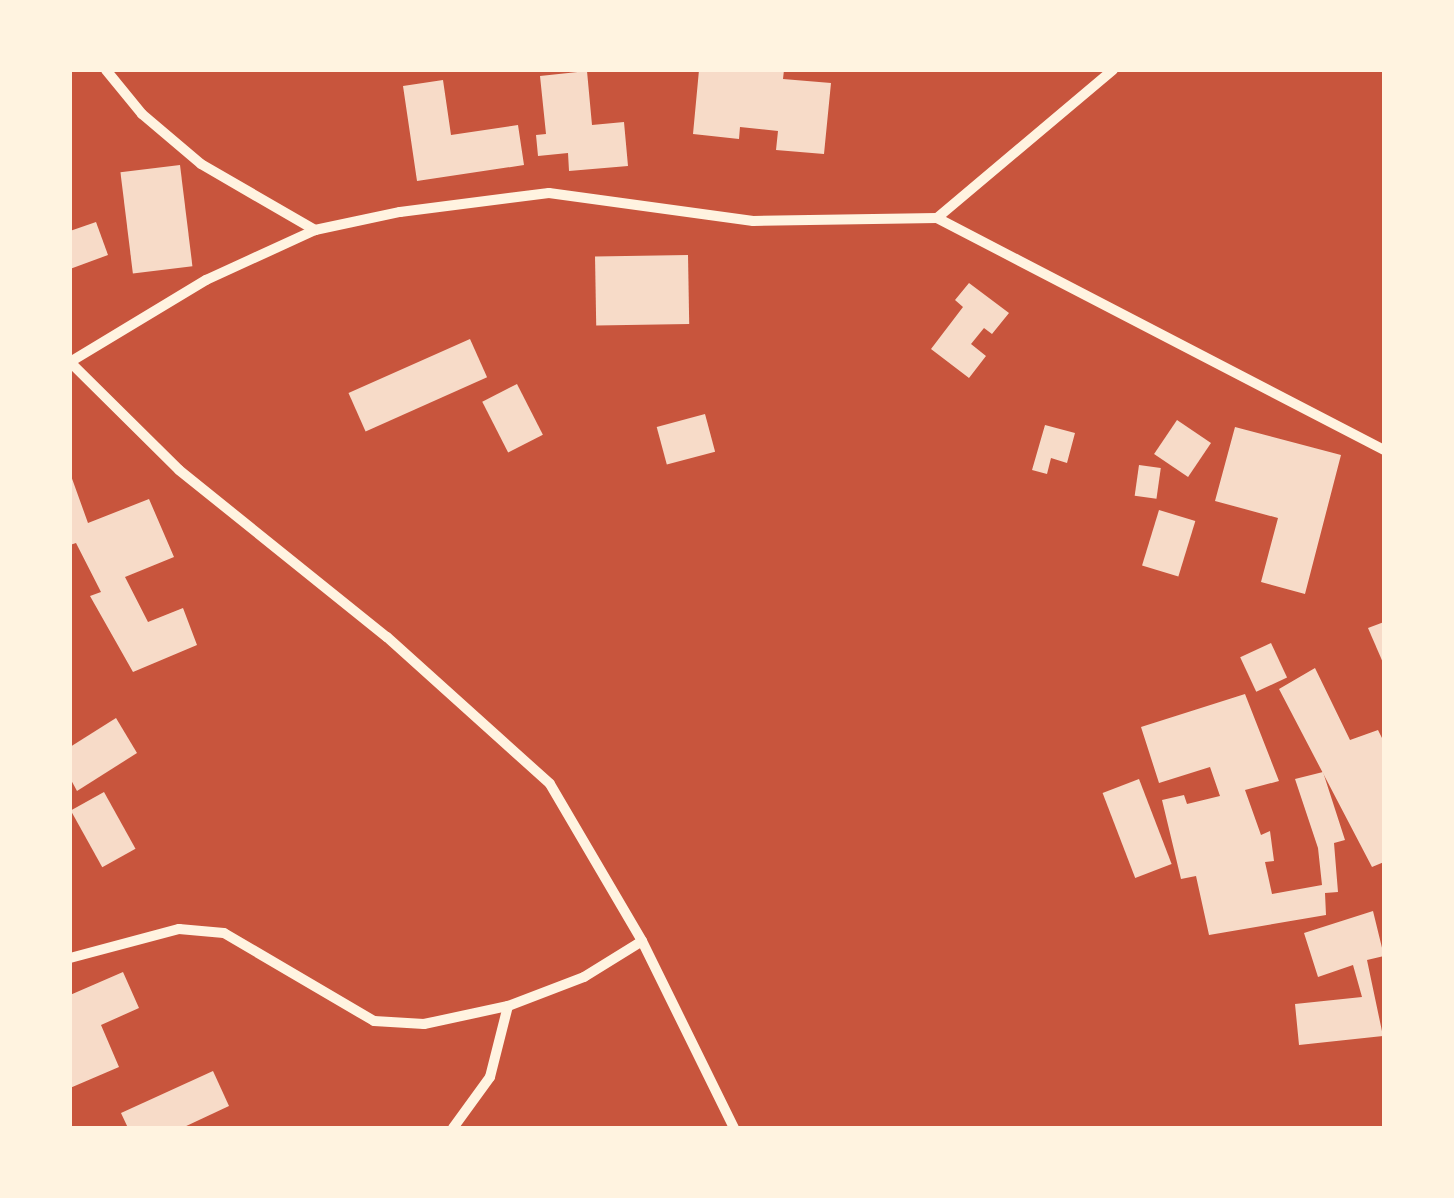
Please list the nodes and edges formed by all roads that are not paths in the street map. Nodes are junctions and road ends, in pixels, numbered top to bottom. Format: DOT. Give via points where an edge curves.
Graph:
graph roads {
  1 [pos="106,70"];
  2 [pos="1114,70"];
  3 [pos="936,218"];
  4 [pos="315,230"];
  5 [pos="70,362"];
  6 [pos="1384,450"];
  7 [pos="642,941"];
  8 [pos="70,958"];
  9 [pos="508,1006"];
  10 [pos="453,1128"];
  11 [pos="734,1128"];
  1 -- 4 [label="street" via="142,114 200,164"];
  2 -- 3 [label="street"];
  3 -- 4 [label="street" via="753,221 549,193"];
  3 -- 6 [label="street"];
  4 -- 5 [label="street" via="206,280"];
  5 -- 7 [label="street" via="179,470 387,637 550,784"];
  7 -- 9 [label="street" via="584,977"];
  7 -- 11 [label="street"];
  8 -- 9 [label="street" via="179,929 224,933 374,1021 424,1024"];
  9 -- 10 [label="street" via="490,1076"];
}
